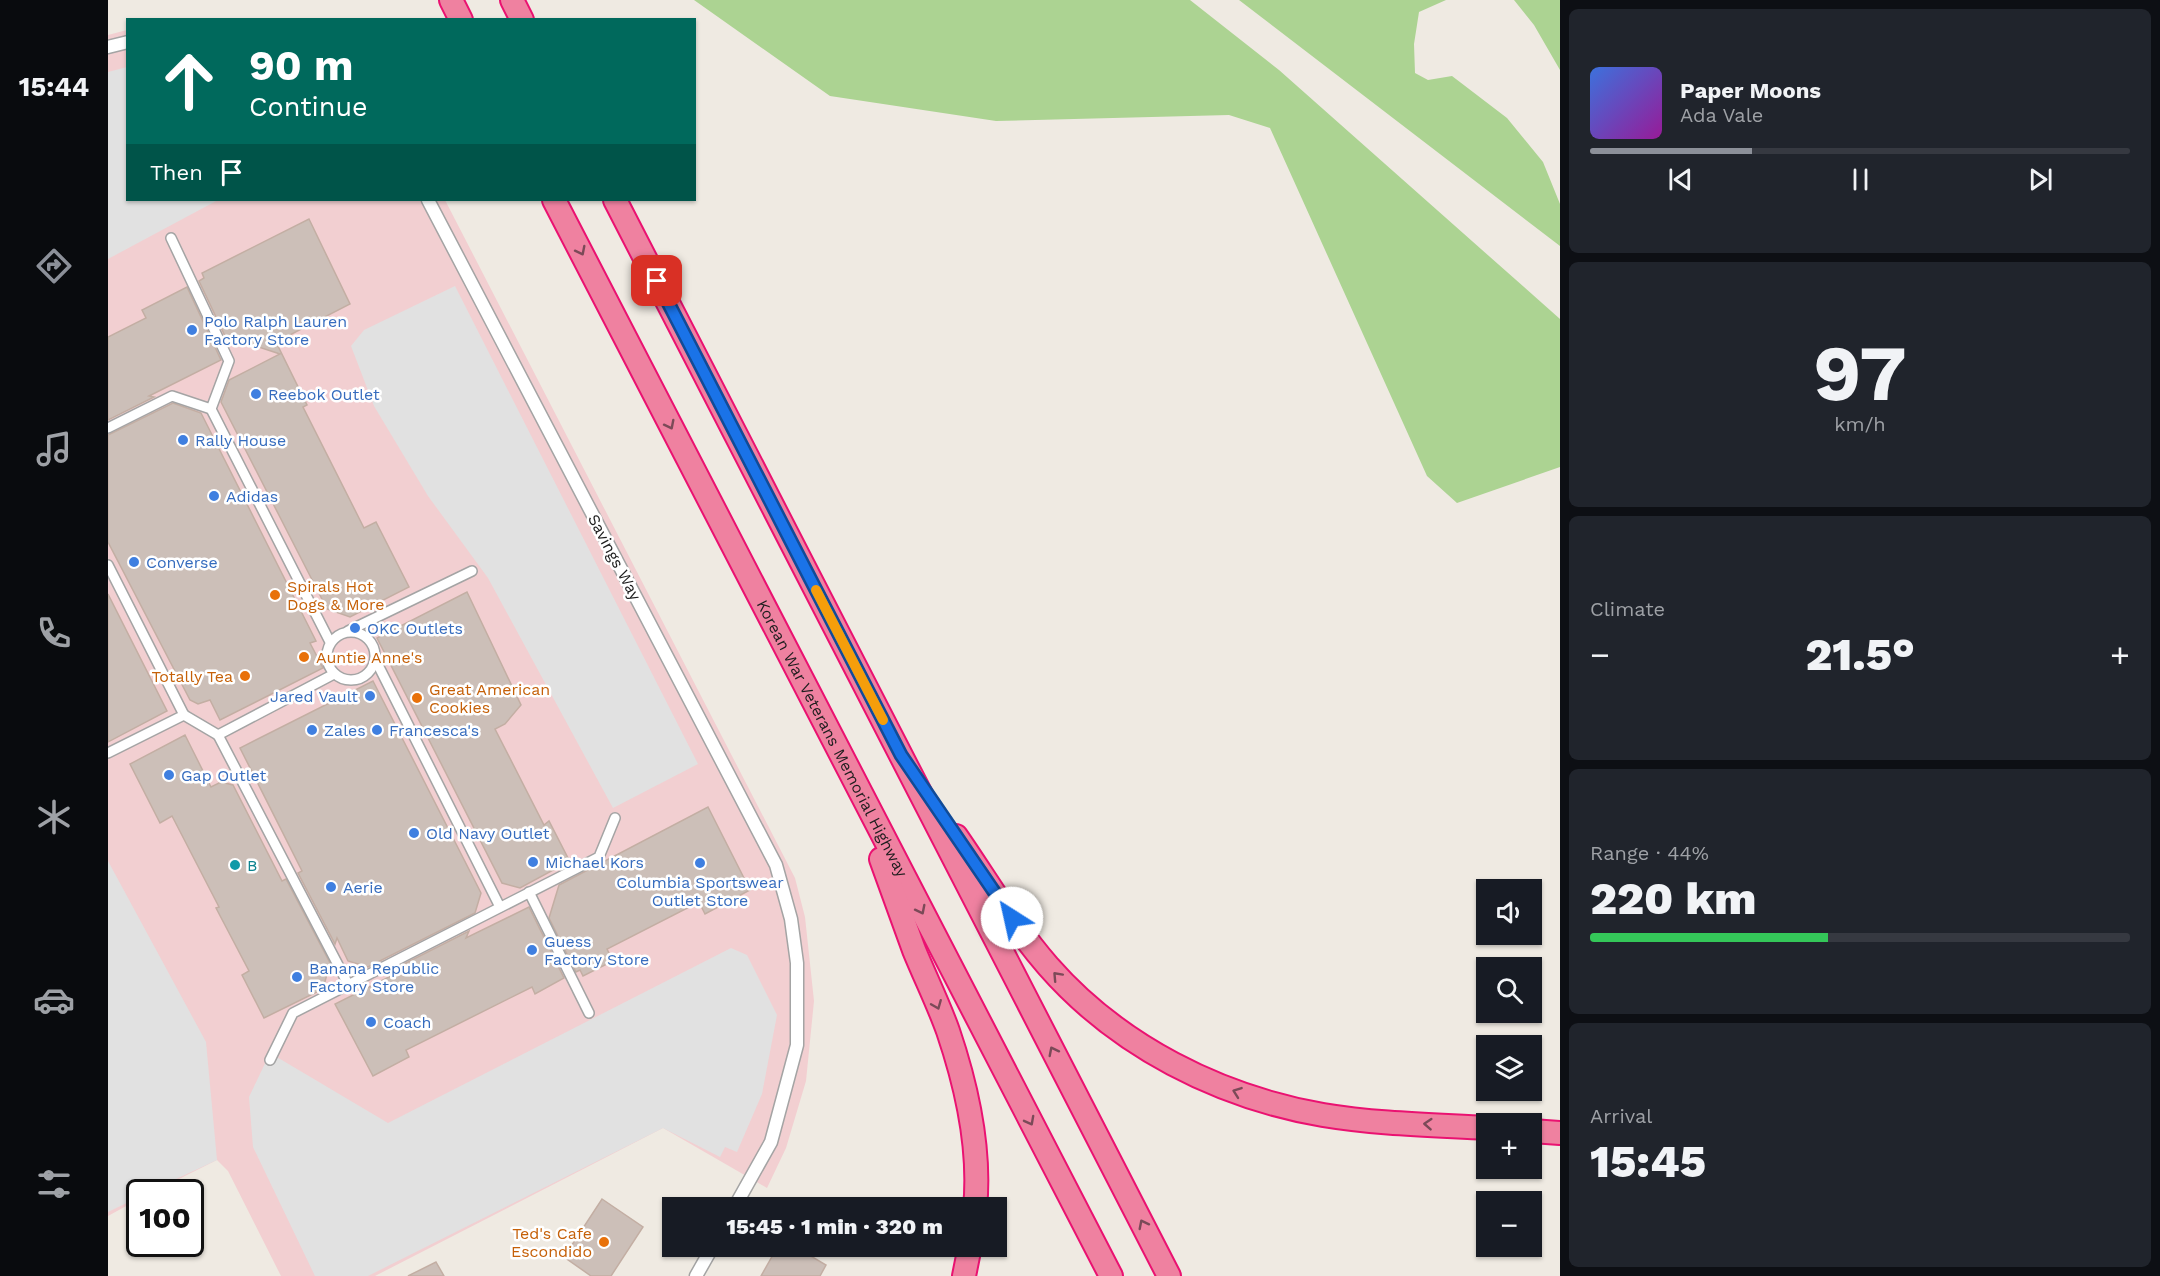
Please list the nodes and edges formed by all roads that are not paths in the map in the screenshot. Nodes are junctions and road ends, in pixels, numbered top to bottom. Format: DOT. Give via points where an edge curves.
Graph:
graph roads {
  1 [pos="451,0"];
  2 [pos="512,0"];
  3 [pos="460,18"];
  4 [pos="521,18"];
  5 [pos="126,42"];
  6 [pos="108,47"];
  7 [pos="429,201"];
  8 [pos="555,201"];
  9 [pos="616,201"];
  10 [pos="171,238"];
  11 [pos="212,409"];
  12 [pos="108,428"];
  13 [pos="108,565"];
  14 [pos="472,571"];
  15 [pos="348,631"];
  16 [pos="330,642"];
  17 [pos="375,659"];
  18 [pos="334,674"];
  19 [pos="184,715"];
  20 [pos="218,735"];
  21 [pos="108,753"];
  22 [pos="901,755"];
  23 [pos="846,765"];
  24 [pos="615,818"];
  25 [pos="529,892"];
  26 [pos="500,907"];
  27 [pos="348,984"];
  28 [pos="589,1013"];
  29 [pos="270,1060"];
  30 [pos="1476,1127"];
  31 [pos="1542,1132"];
  32 [pos="1560,1133"];
  33 [pos="740,1197"];
  34 [pos="975,1197"];
  35 [pos="706,1257"];
  36 [pos="968,1257"];
  37 [pos="696,1276"];
  38 [pos="964,1276"];
  39 [pos="1111,1276"];
  40 [pos="1169,1276"];
  1 -- 3 [label="highway"];
  2 -- 4 [label="highway"];
  5 -- 6 [label="street"];
  7 -- 33 [label="street, Savings Way" via="776,865 791,919 797,963 798,1045 771,1142"];
  8 -- 23 [label="highway, Korean War Veterans Memorial Highway, one-way"];
  9 -- 22 [label="highway"];
  10 -- 11 [label="street" via="229,361"];
  11 -- 12 [label="street" via="172,396"];
  11 -- 16 [label="street"];
  13 -- 19 [label="street"];
  14 -- 15 [label="street"];
  15 -- 16 [label="street"];
  15 -- 17 [label="street" via="370,640"];
  16 -- 18 [label="street" via="326,652"];
  17 -- 18 [label="street" via="370,672 356,680"];
  17 -- 26 [label="street"];
  18 -- 20 [label="street"];
  19 -- 20 [label="street"];
  19 -- 21 [label="street"];
  20 -- 27 [label="street"];
  30 -- 22 [label="highway, one-way" via="1348,1119 1296,1110 1184,1070 1141,1045 1089,1007 1048,966"];
  40 -- 22 [label="highway, one-way"];
  23 -- 34 [label="highway, one-way" via="962,1077 976,1157"];
  23 -- 39 [label="highway, Korean War Veterans Memorial Highway, one-way"];
  24 -- 25 [label="street" via="599,857"];
  25 -- 26 [label="street"];
  25 -- 28 [label="street"];
  26 -- 27 [label="street"];
  27 -- 29 [label="street" via="292,1013"];
  31 -- 32 [label="highway"];
  35 -- 37 [label="street"];
  36 -- 38 [label="highway"];
}
